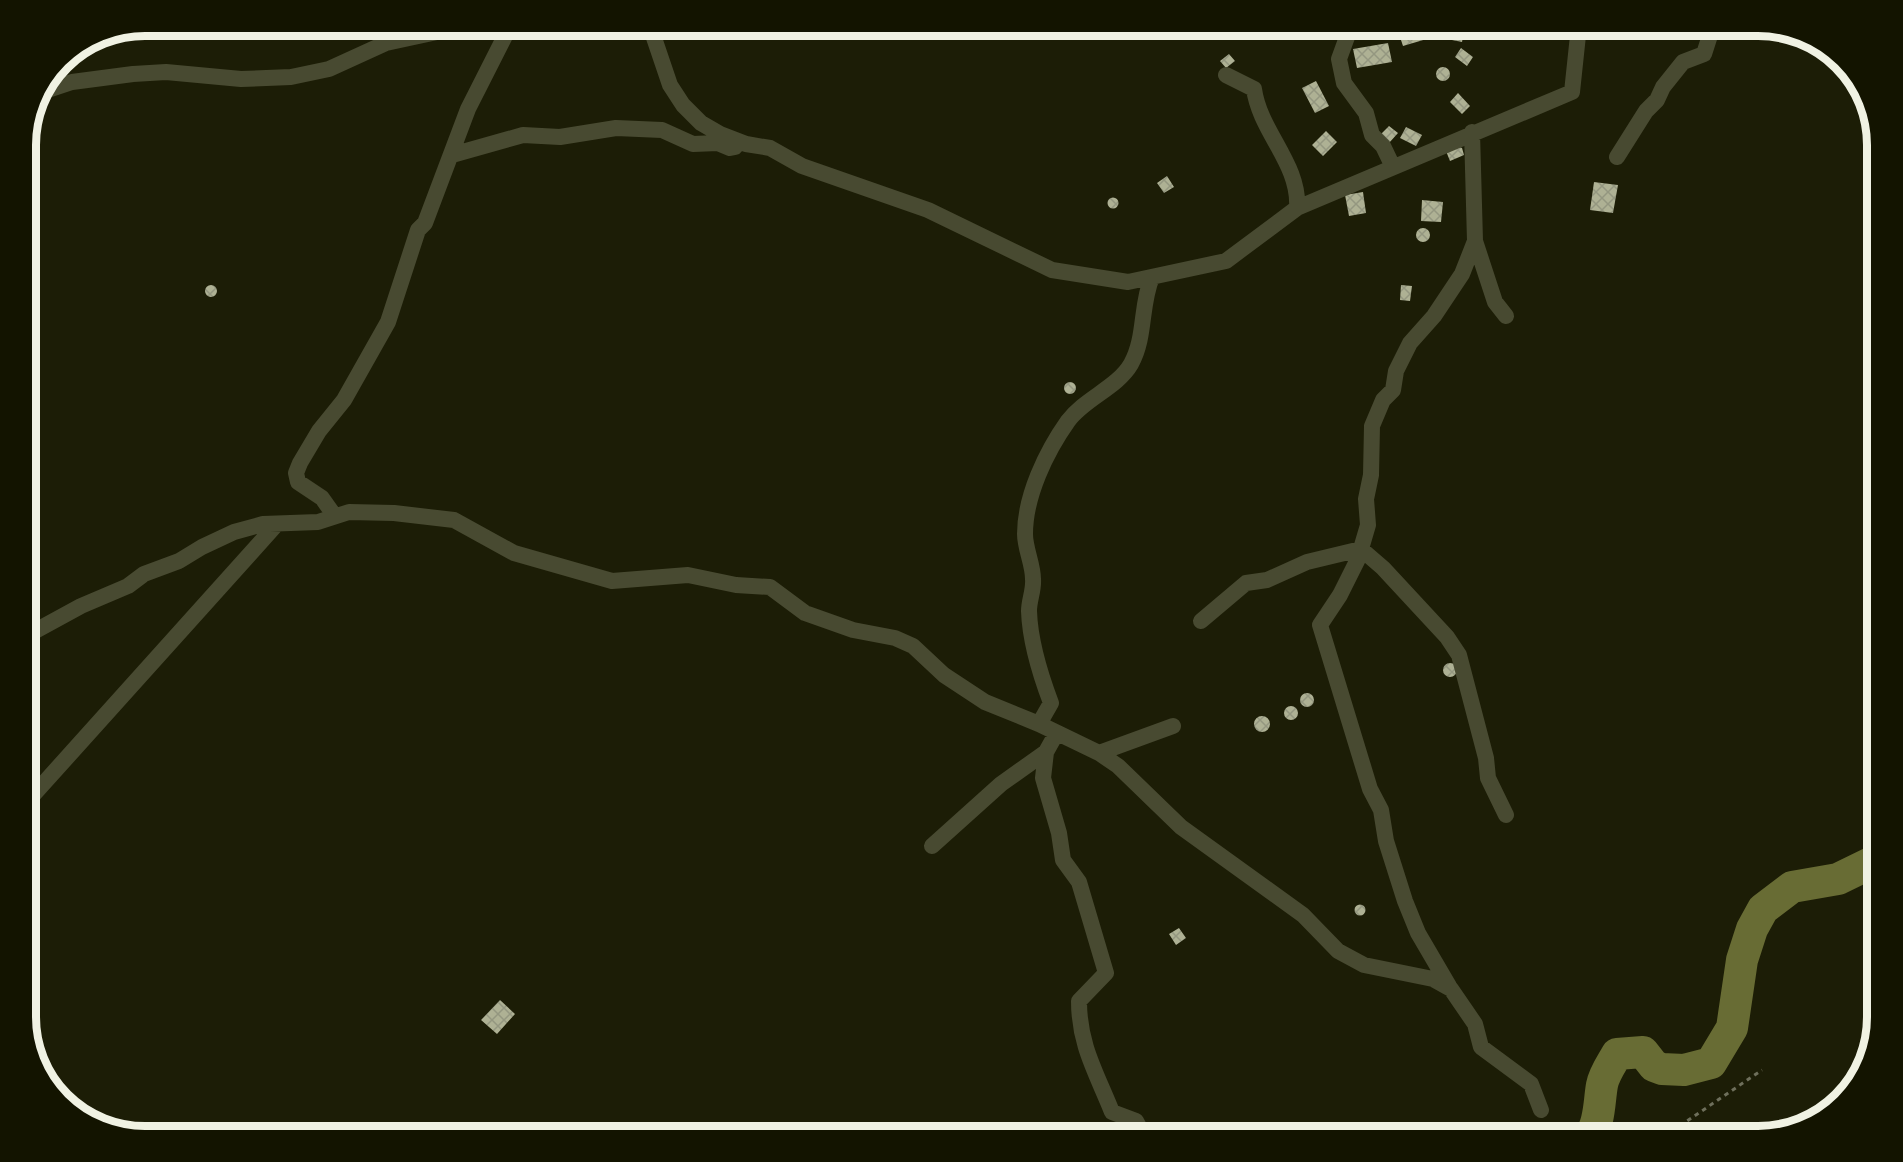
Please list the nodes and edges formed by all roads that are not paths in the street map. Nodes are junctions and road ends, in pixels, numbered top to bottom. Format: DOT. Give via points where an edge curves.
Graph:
graph roads {
  1 [pos="418,36"];
  2 [pos="505,36"];
  3 [pos="653,36"];
  4 [pos="1348,36"];
  5 [pos="1578,36"];
  6 [pos="1710,36"];
  7 [pos="1226,75"];
  8 [pos="52,89"];
  9 [pos="1472,132"];
  10 [pos="746,144"];
  11 [pos="452,155"];
  12 [pos="1617,157"];
  13 [pos="1393,167"];
  14 [pos="1297,208"];
  15 [pos="1475,242"];
  16 [pos="1152,277"];
  17 [pos="1506,316"];
  18 [pos="334,515"];
  19 [pos="276,525"];
  20 [pos="1361,549"];
  21 [pos="1201,621"];
  22 [pos="36,631"];
  23 [pos="1039,724"];
  24 [pos="1173,726"];
  25 [pos="1056,734"];
  26 [pos="1046,752"];
  27 [pos="1099,753"];
  28 [pos="36,792"];
  29 [pos="1506,815"];
  30 [pos="932,846"];
  31 [pos="1451,989"];
  32 [pos="1541,1110"];
  33 [pos="1138,1126"];
  1 -- 8 [label="street" via="386,43 329,69 291,77 241,79 155,72 72,82"];
  2 -- 11 [label="street" via="468,109"];
  3 -- 10 [label="street" via="670,85 683,105 701,123"];
  4 -- 13 [label="street" via="1340,59 1344,83 1366,113 1372,135 1383,146"];
  5 -- 9 [label="street" via="1572,92"];
  6 -- 12 [label="street" via="1704,54 1683,62"];
  7 -- 14 [label="street" via="1254,89 1263,120 1297,186"];
  9 -- 13 [label="street"];
  9 -- 15 [label="street"];
  10 -- 11 [label="street" via="730,148 718,143 693,144 662,130 616,128 560,137 523,135"];
  10 -- 16 [label="street" via="770,148 802,166 928,210 1052,270 1128,282"];
  11 -- 18 [label="street" via="425,223 418,230 388,322 344,400 319,431 296,473 298,482 322,498"];
  13 -- 14 [label="street"];
  14 -- 16 [label="street" via="1226,261"];
  15 -- 17 [label="street" via="1495,302"];
  15 -- 20 [label="street" via="1462,274 1410,343 1396,371 1393,390 1383,400 1372,426 1366,500 1368,525"];
  16 -- 23 [label="street" via="1144,296 1138,351 1130,366 1122,378 1108,385 1069,419 1034,488 1025,535 1034,580 1029,610 1036,657 1051,703"];
  18 -- 19 [label="street" via="318,522"];
  18 -- 23 [label="street" via="383,512 454,520 514,553 612,580 688,575 735,585 770,587 805,613 912,646 985,702"];
  19 -- 22 [label="street" via="254,526 212,542"];
  19 -- 28 [label="street"];
  20 -- 21 [label="street" via="1307,562 1267,580 1246,583"];
  20 -- 29 [label="street" via="1447,637 1459,655 1488,778"];
  20 -- 31 [label="street" via="1340,595 1320,625 1322,635 1370,789 1381,810 1386,841 1405,901 1418,933"];
  23 -- 25 [label="street"];
  24 -- 27 [label="street"];
  25 -- 26 [label="street"];
  25 -- 27 [label="street"];
  26 -- 30 [label="street" via="1001,784"];
  26 -- 33 [label="street" via="1043,778 1063,860 1079,882 1106,973 1079,1001 1079,1028 1112,1112 1136,1121"];
  27 -- 31 [label="street" via="1181,826 1303,915 1338,951 1364,965 1433,979"];
  31 -- 32 [label="street" via="1475,1024 1481,1047 1530,1084"];
}
